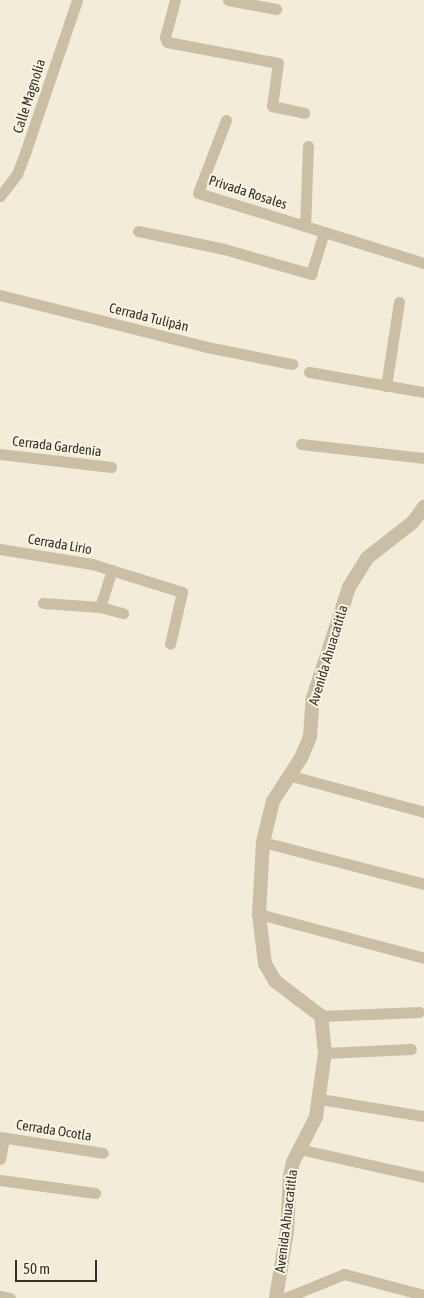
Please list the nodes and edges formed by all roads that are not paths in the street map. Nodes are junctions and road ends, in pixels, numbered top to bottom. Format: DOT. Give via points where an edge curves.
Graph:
graph roads {
  1 [pos="77,0"];
  2 [pos="175,0"];
  3 [pos="228,0"];
  4 [pos="276,9"];
  5 [pos="304,112"];
  6 [pos="226,120"];
  7 [pos="308,146"];
  8 [pos="0,196"];
  9 [pos="305,226"];
  10 [pos="138,230"];
  11 [pos="324,232"];
  12 [pos="424,263"];
  13 [pos="0,295"];
  14 [pos="399,302"];
  15 [pos="292,364"];
  16 [pos="308,372"];
  17 [pos="386,386"];
  18 [pos="424,392"];
  19 [pos="301,444"];
  20 [pos="0,454"];
  21 [pos="424,458"];
  22 [pos="111,467"];
  23 [pos="424,507"];
  24 [pos="1,553"];
  25 [pos="112,570"];
  26 [pos="43,603"];
  27 [pos="100,607"];
  28 [pos="123,613"];
  29 [pos="170,644"];
  30 [pos="288,775"];
  31 [pos="424,812"];
  32 [pos="263,842"];
  33 [pos="424,884"];
  34 [pos="258,914"];
  35 [pos="424,958"];
  36 [pos="419,1012"];
  37 [pos="322,1016"];
  38 [pos="411,1049"];
  39 [pos="325,1053"];
  40 [pos="320,1100"];
  41 [pos="424,1116"];
  42 [pos="2,1138"];
  43 [pos="299,1148"];
  44 [pos="102,1153"];
  45 [pos="0,1158"];
  46 [pos="424,1176"];
  47 [pos="0,1180"];
  48 [pos="96,1193"];
  49 [pos="424,1295"];
  50 [pos="0,1296"];
  51 [pos="10,1298"];
  52 [pos="276,1298"];
  53 [pos="285,1298"];
  1 -- 8 [label="street, Calle Magnolia" via="17,174"];
  2 -- 5 [label="street" via="165,37 171,44 278,63 272,106"];
  3 -- 4 [label="street"];
  6 -- 9 [label="street, Privada Rosales" via="198,193"];
  7 -- 9 [label="street, Privada Rosales"];
  9 -- 11 [label="street, Privada Rosales"];
  10 -- 11 [label="street" via="224,249 311,274"];
  11 -- 12 [label="street, Privada Rosales"];
  13 -- 15 [label="street, Cerrada Tulipán" via="207,347"];
  14 -- 17 [label="street"];
  16 -- 17 [label="street"];
  17 -- 18 [label="street"];
  19 -- 21 [label="street"];
  20 -- 22 [label="street, Cerrada Gardenia"];
  23 -- 30 [label="street, Avenida Ahuacatitla" via="413,522 367,558 349,587 315,689 310,737 301,758"];
  24 -- 25 [label="street, Cerrada Lirio"];
  25 -- 27 [label="street"];
  25 -- 29 [label="street, Cerrada Lirio" via="182,592"];
  26 -- 27 [label="street"];
  27 -- 28 [label="street"];
  30 -- 31 [label="street"];
  30 -- 32 [label="street, Avenida Ahuacatitla" via="273,802"];
  32 -- 33 [label="street"];
  32 -- 34 [label="street, Avenida Ahuacatitla"];
  34 -- 35 [label="street"];
  34 -- 37 [label="street, Avenida Ahuacatitla" via="268,973"];
  36 -- 37 [label="street"];
  37 -- 39 [label="street, Avenida Ahuacatitla"];
  38 -- 39 [label="street"];
  39 -- 40 [label="street, Avenida Ahuacatitla"];
  40 -- 41 [label="street"];
  40 -- 43 [label="street, Avenida Ahuacatitla" via="312,1129"];
  42 -- 44 [label="street, Cerrada Ocotla"];
  42 -- 45 [label="street"];
  43 -- 46 [label="street"];
  43 -- 52 [label="street, Avenida Ahuacatitla" via="290,1176 287,1231"];
  47 -- 48 [label="street"];
  49 -- 53 [label="street" via="344,1274"];
  50 -- 51 [label="street"];
}
